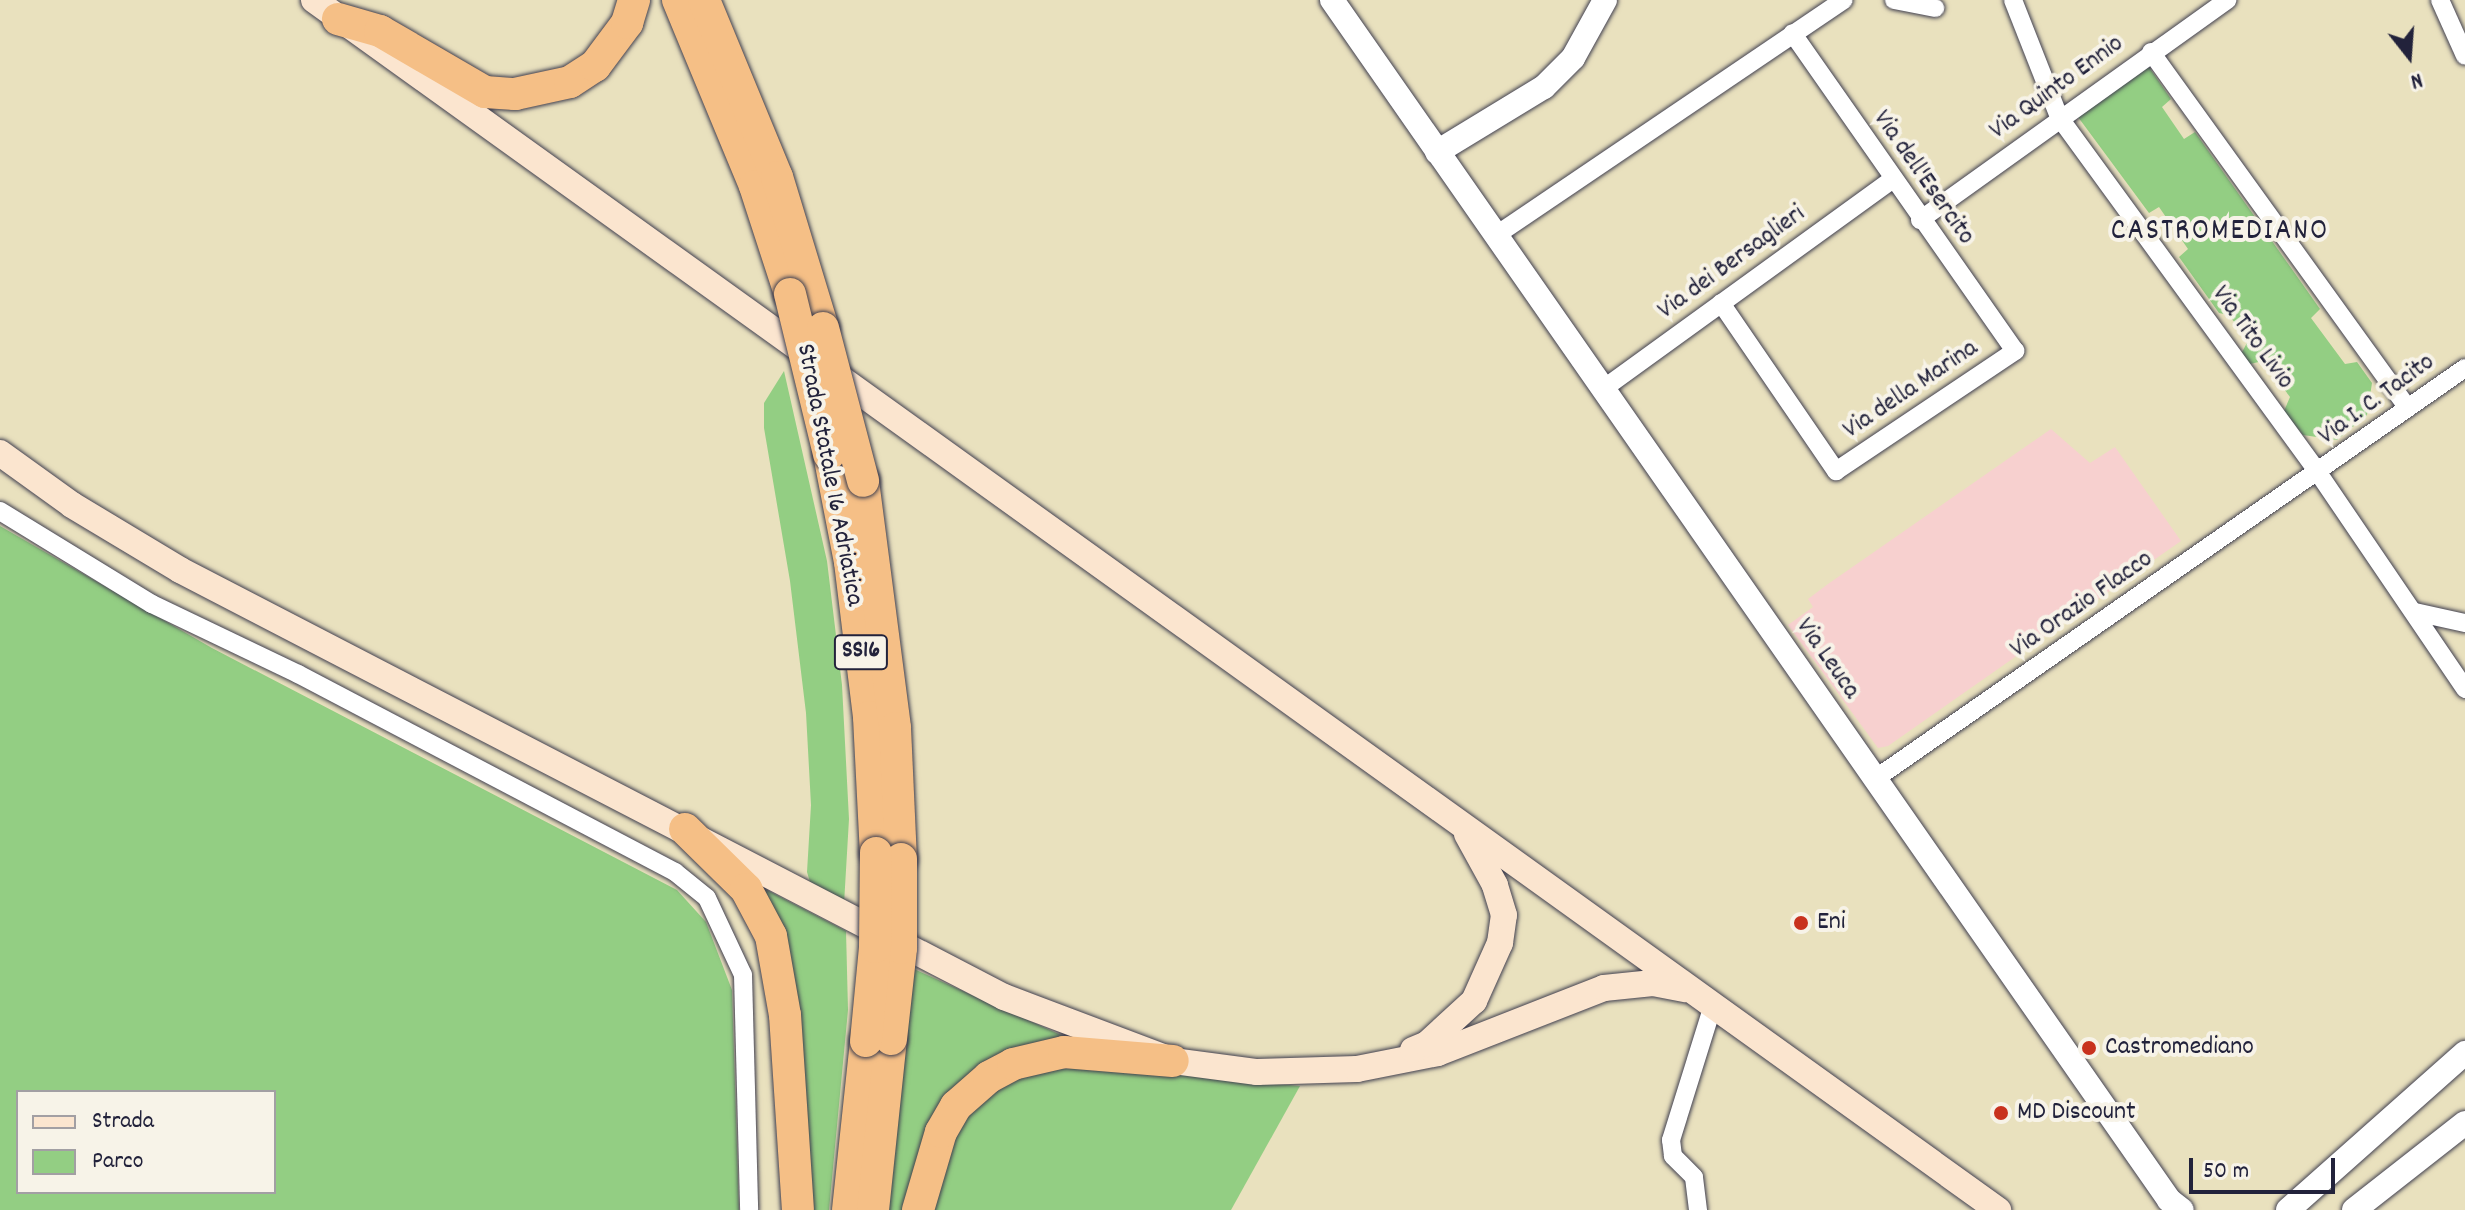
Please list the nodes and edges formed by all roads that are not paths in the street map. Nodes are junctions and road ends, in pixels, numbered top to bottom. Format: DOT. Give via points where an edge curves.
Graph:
graph roads {
  1 [pos="634,0"];
  2 [pos="678,0"];
  3 [pos="704,0"];
  4 [pos="728,0"];
  5 [pos="1332,0"];
  6 [pos="1605,0"];
  7 [pos="1844,0"];
  8 [pos="1894,0"];
  9 [pos="2013,0"];
  10 [pos="2227,0"];
  11 [pos="2440,0"];
  12 [pos="1935,8"];
  13 [pos="326,9"];
  14 [pos="1792,33"];
  15 [pos="2151,52"];
  16 [pos="2465,56"];
  17 [pos="2059,117"];
  18 [pos="1437,152"];
  19 [pos="1892,180"];
  20 [pos="1920,220"];
  21 [pos="1495,236"];
  22 [pos="801,289"];
  23 [pos="1721,303"];
  24 [pos="2015,351"];
  25 [pos="2465,368"];
  26 [pos="1603,389"];
  27 [pos="2408,408"];
  28 [pos="0,453"];
  29 [pos="2319,474"];
  30 [pos="0,511"];
  31 [pos="2415,612"];
  32 [pos="2465,623"];
  33 [pos="2465,689"];
  34 [pos="1875,779"];
  35 [pos="1454,818"];
  36 [pos="685,829"];
  37 [pos="888,856"];
  38 [pos="1703,998"];
  39 [pos="878,1040"];
  40 [pos="2465,1053"];
  41 [pos="1173,1061"];
  42 [pos="1357,1069"];
  43 [pos="2465,1123"];
  44 [pos="2174,1207"];
  45 [pos="2295,1208"];
  46 [pos="749,1210"];
  47 [pos="798,1210"];
  48 [pos="848,1210"];
  49 [pos="873,1210"];
  50 [pos="918,1210"];
  51 [pos="1698,1210"];
  52 [pos="1998,1210"];
  53 [pos="2354,1210"];
  1 -- 13 [label="highway" via="627,23 595,66 570,82 515,94 485,92 380,31"];
  2 -- 22 [label="highway, Strada Statale 16 Adriatica / SS16"];
  3 -- 22 [label="highway, Strada Statale 16 Adriatica / SS16" via="739,76"];
  4 -- 22 [label="highway" via="814,249"];
  5 -- 18 [label="street, Via Leuca"];
  6 -- 18 [label="street" via="1573,58 1544,87"];
  7 -- 14 [label="street"];
  8 -- 12 [label="street"];
  9 -- 17 [label="street, Via Tito Livio"];
  10 -- 15 [label="street, Via Quinto Ennio"];
  11 -- 16 [label="street"];
  13 -- 35 [label="main road"];
  14 -- 19 [label="street, Via dell'Esercito"];
  14 -- 21 [label="street"];
  15 -- 17 [label="street, Via Quinto Ennio"];
  15 -- 27 [label="street"];
  17 -- 20 [label="street, Via Quinto Ennio"];
  17 -- 29 [label="street, Via Tito Livio"];
  18 -- 21 [label="street, Via Leuca"];
  19 -- 20 [label="street, Via dell'Esercito"];
  19 -- 23 [label="street, Via dei Bersaglieri"];
  20 -- 24 [label="street, Via dell'Esercito"];
  21 -- 26 [label="street, Via Leuca"];
  22 -- 37 [label="highway, Strada Statale 16 Adriatica / SS16, bridge" via="850,562"];
  22 -- 37 [label="highway, Strada Statale 16 Adriatica / SS16, bridge" via="823,328 863,481 887,649"];
  23 -- 24 [label="street, Via della Marina" via="1836,471"];
  23 -- 26 [label="street, Via dei Bersaglieri"];
  25 -- 27 [label="street, Via I. C. Tacito"];
  26 -- 34 [label="street, Via Leuca"];
  27 -- 29 [label="street, Via I. C. Tacito"];
  28 -- 36 [label="main road" via="72,505 180,570"];
  29 -- 31 [label="street, Via Tito Livio" via="2353,531"];
  29 -- 34 [label="street, Via Orazio Flacco"];
  30 -- 46 [label="street" via="152,604 298,674 675,872 707,898 743,975"];
  31 -- 32 [label="street"];
  31 -- 33 [label="street, Via Tito Livio"];
  34 -- 44 [label="street, Via Leuca"];
  35 -- 38 [label="main road"];
  35 -- 42 [label="main road" via="1478,849 1504,915 1494,967 1474,1001 1427,1044"];
  36 -- 41 [label="main road" via="1004,997"];
  36 -- 47 [label="highway" via="746,889 771,936 785,1015"];
  37 -- 39 [label="highway, Strada Statale 16 Adriatica / SS16, bridge" via="901,948"];
  38 -- 42 [label="main road" via="1653,983 1604,988 1438,1053"];
  38 -- 51 [label="street" via="1671,1140 1673,1156 1694,1177"];
  38 -- 52 [label="main road"];
  39 -- 48 [label="highway, Strada Statale 16 Adriatica / SS16"];
  39 -- 49 [label="highway, Strada Statale 16 Adriatica / SS16"];
  40 -- 45 [label="street"];
  41 -- 42 [label="main road" via="1270,1073"];
  41 -- 50 [label="highway" via="1064,1052 1013,1064 989,1077 956,1106 941,1132"];
  43 -- 53 [label="street"];
}
